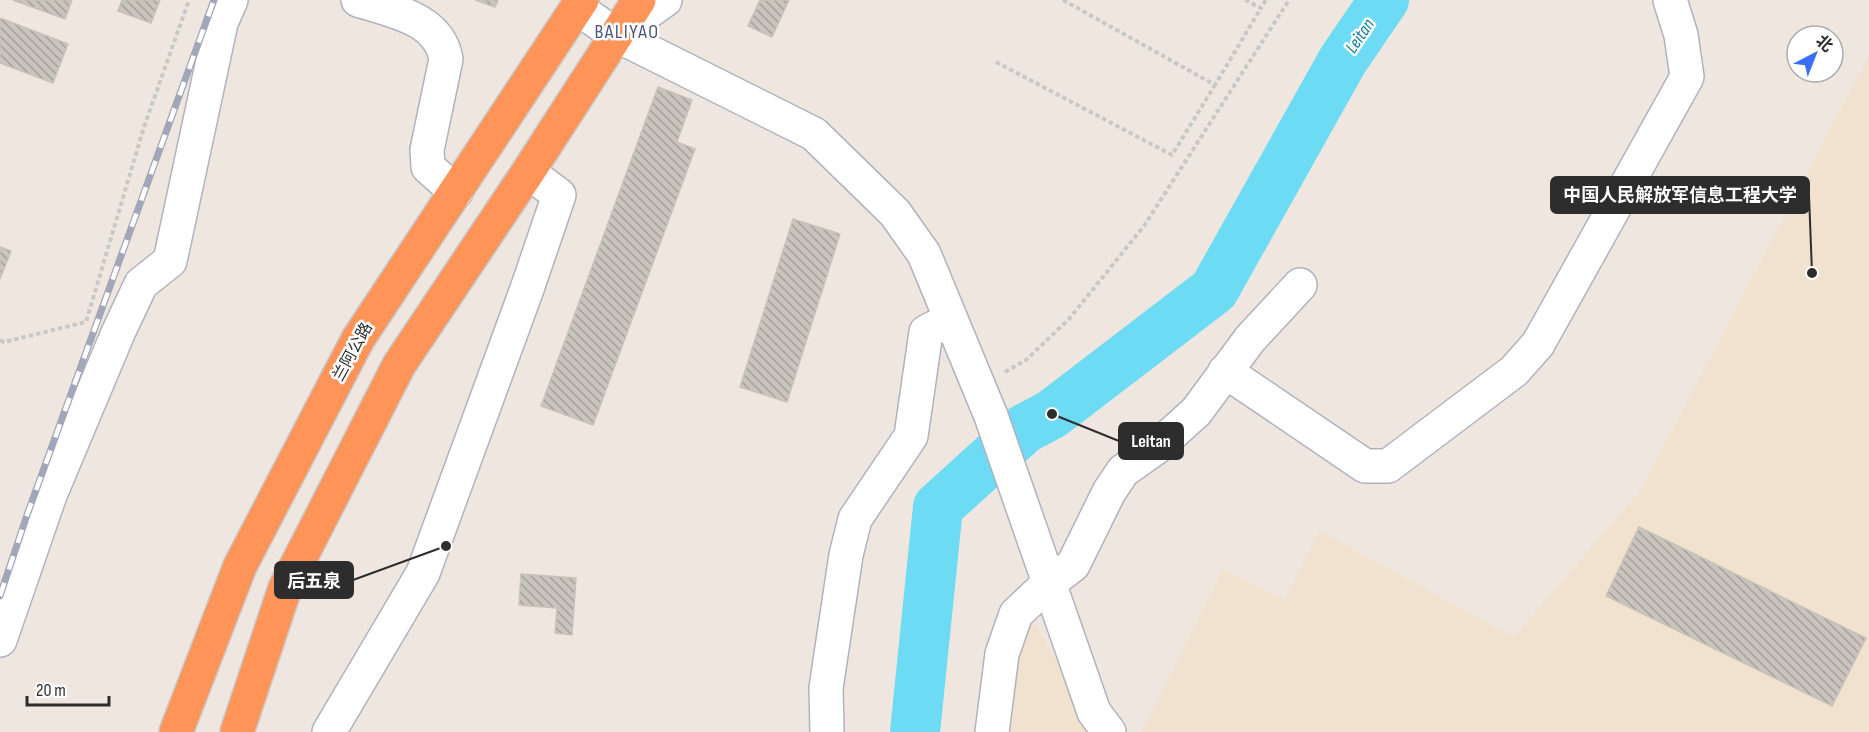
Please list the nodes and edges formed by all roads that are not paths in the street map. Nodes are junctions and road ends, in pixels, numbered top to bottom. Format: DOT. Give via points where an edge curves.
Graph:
graph roads {
  1 [pos="231,0"];
  2 [pos="358,0"];
  3 [pos="639,0"];
  4 [pos="665,0"];
  5 [pos="1670,0"];
  6 [pos="580,4"];
  7 [pos="616,35"];
  8 [pos="528,172"];
  9 [pos="456,192"];
  10 [pos="1300,285"];
  11 [pos="951,319"];
  12 [pos="1225,371"];
  13 [pos="1049,583"];
  14 [pos="0,640"];
  15 [pos="176,732"];
  16 [pos="237,732"];
  17 [pos="330,732"];
  18 [pos="827,732"];
  19 [pos="992,732"];
  20 [pos="1109,732"];
  1 -- 14 [label="street" via="221,23 170,261 141,284 118,333 50,495"];
  2 -- 9 [label="street" via="414,18 434,31 444,46 446,59 427,150 428,167"];
  3 -- 7 [label="highway"];
  4 -- 7 [label="street"];
  5 -- 12 [label="street" via="1681,35 1687,77 1538,344 1514,371 1388,466 1365,465"];
  6 -- 7 [label="street"];
  6 -- 9 [label="highway, 兰阿公路"];
  7 -- 8 [label="highway"];
  7 -- 11 [label="street" via="814,134 895,213 924,254"];
  8 -- 16 [label="highway" via="399,364 285,588"];
  8 -- 17 [label="street" via="559,195 528,286 423,573"];
  9 -- 15 [label="highway, 兰阿公路" via="352,349 240,566"];
  10 -- 12 [label="street"];
  11 -- 13 [label="street" via="991,416"];
  11 -- 18 [label="street" via="926,332 911,436 855,519 826,688"];
  12 -- 13 [label="street" via="1196,412 1123,471 1073,565"];
  13 -- 19 [label="street" via="1016,614 1002,654"];
  13 -- 20 [label="street" via="1094,711"];
}
